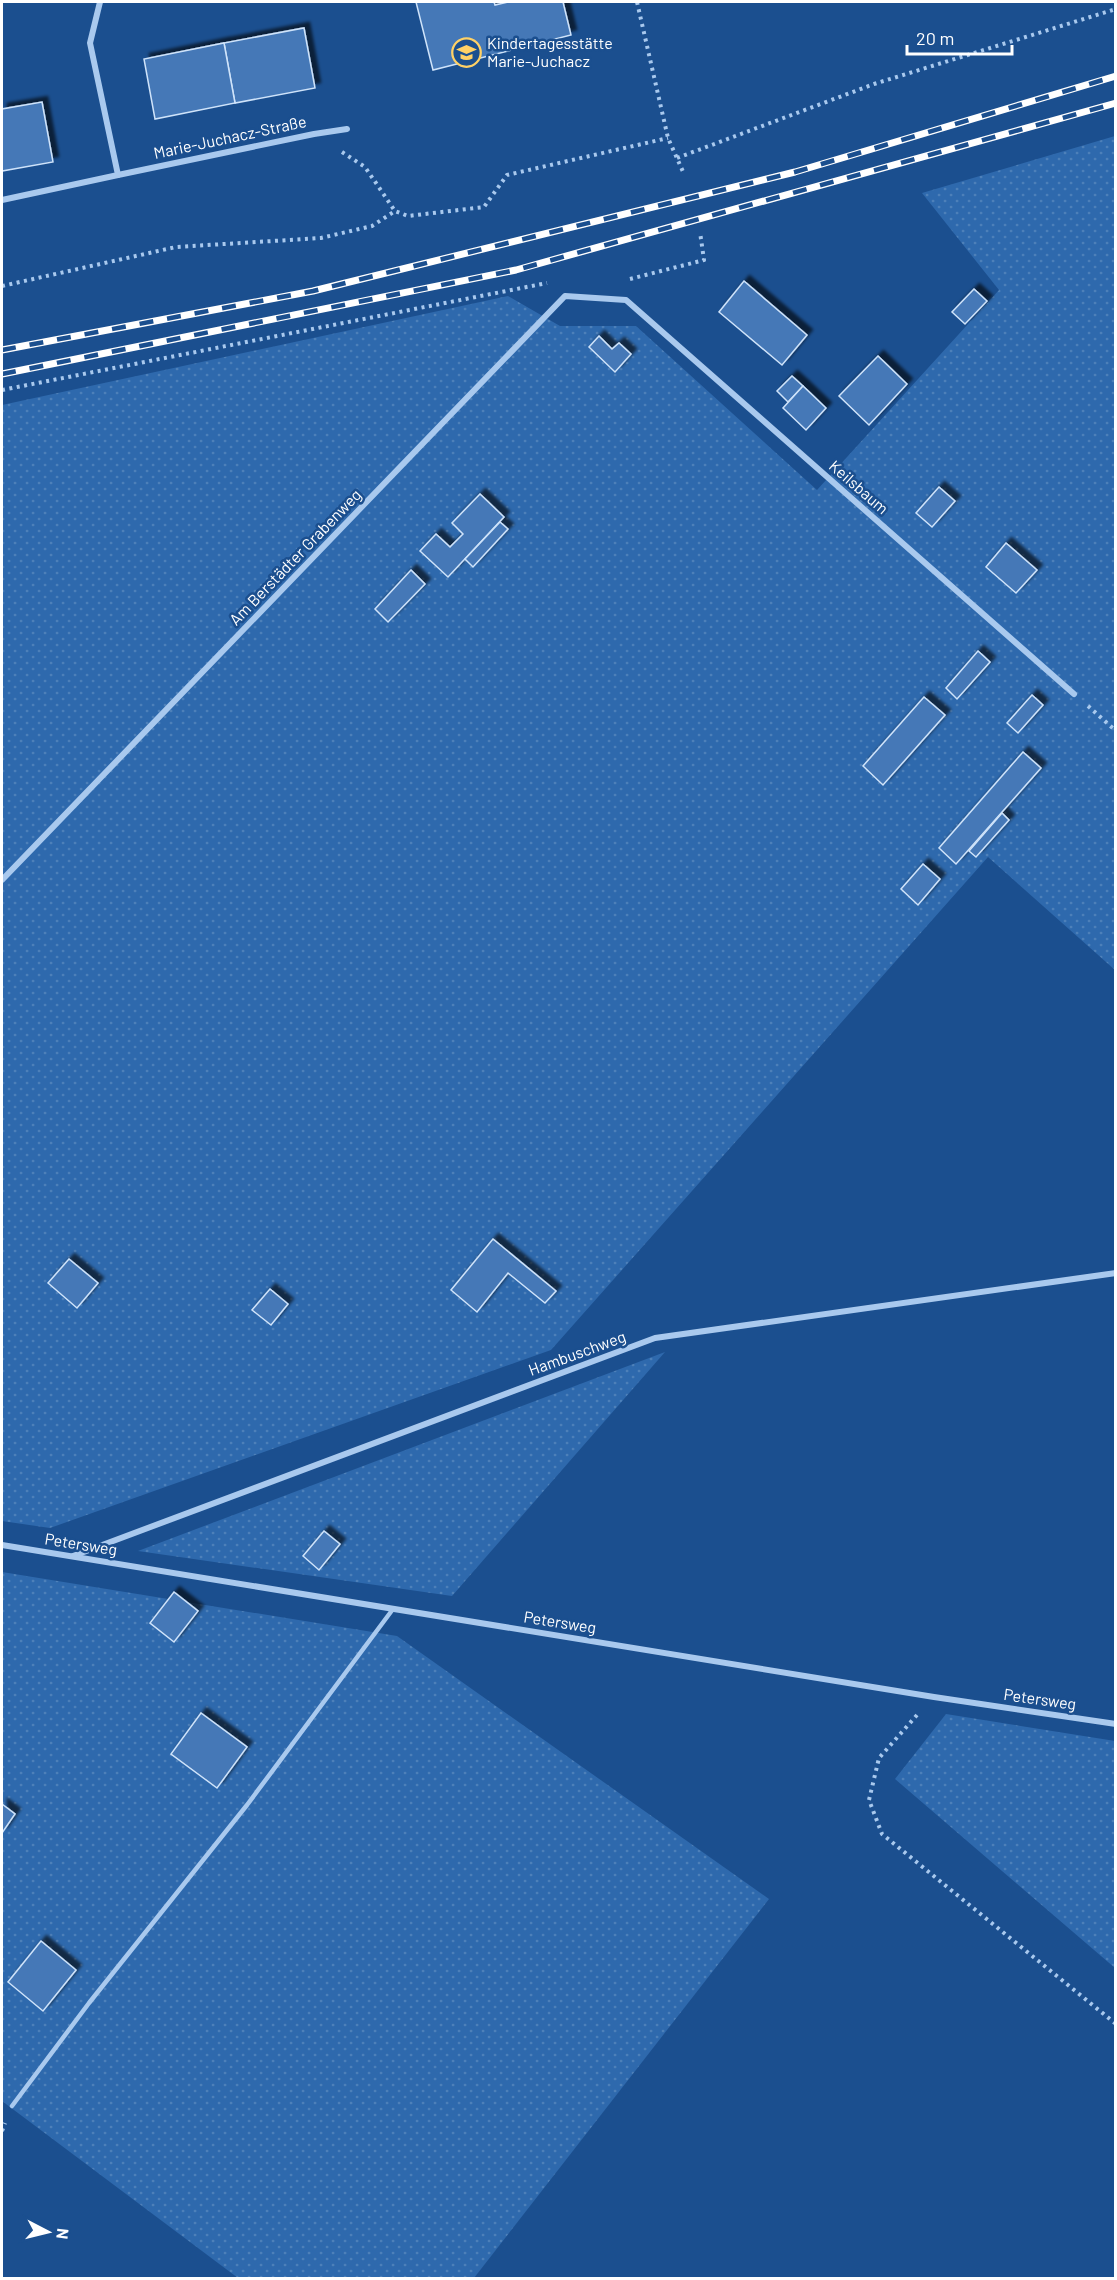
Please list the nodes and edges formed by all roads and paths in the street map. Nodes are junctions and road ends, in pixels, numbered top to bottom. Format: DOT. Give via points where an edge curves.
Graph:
graph roads {
  1 [pos="100,2"];
  2 [pos="637,2"];
  3 [pos="1116,9"];
  4 [pos="347,129"];
  5 [pos="314,134"];
  6 [pos="668,138"];
  7 [pos="677,158"];
  8 [pos="118,174"];
  9 [pos="684,174"];
  10 [pos="2,200"];
  11 [pos="395,211"];
  12 [pos="700,232"];
  13 [pos="628,280"];
  14 [pos="2,286"];
  15 [pos="565,296"];
  16 [pos="2,390"];
  17 [pos="1074,694"];
  18 [pos="1116,731"];
  19 [pos="2,880"];
  20 [pos="1116,1273"];
  21 [pos="2,1545"];
  22 [pos="73,1556"];
  23 [pos="393,1609"];
  24 [pos="934,1697"];
  25 [pos="1116,1724"];
  26 [pos="1116,2024"];
  27 [pos="12,2106"];
  1 -- 8 [label="street" via="90,44"];
  2 -- 6 [label="path"];
  3 -- 7 [label="path" via="874,84"];
  4 -- 5 [label="street, Marie-Juchacz-Straße"];
  5 -- 8 [label="street, Marie-Juchacz-Straße"];
  5 -- 11 [label="path" via="365,167"];
  6 -- 7 [label="path"];
  6 -- 11 [label="path" via="507,175 484,207 408,216"];
  7 -- 9 [label="path"];
  8 -- 10 [label="street, Marie-Juchacz-Straße"];
  11 -- 14 [label="path" via="372,226 321,238 176,247"];
  12 -- 13 [label="path" via="704,260"];
  15 -- 16 [label="path" via="557,281"];
  15 -- 17 [label="street, Keilsbaum" via="626,300"];
  15 -- 19 [label="street, Am Berstädter Grabenweg"];
  17 -- 18 [label="path"];
  20 -- 22 [label="street, Hambuschweg" via="655,1338"];
  21 -- 22 [label="street, Petersweg"];
  22 -- 23 [label="street, Petersweg"];
  23 -- 24 [label="street, Petersweg"];
  23 -- 27 [label="lane" via="247,1805"];
  24 -- 25 [label="street, Petersweg"];
  24 -- 26 [label="path" via="879,1758 868,1800 882,1834"];
}
